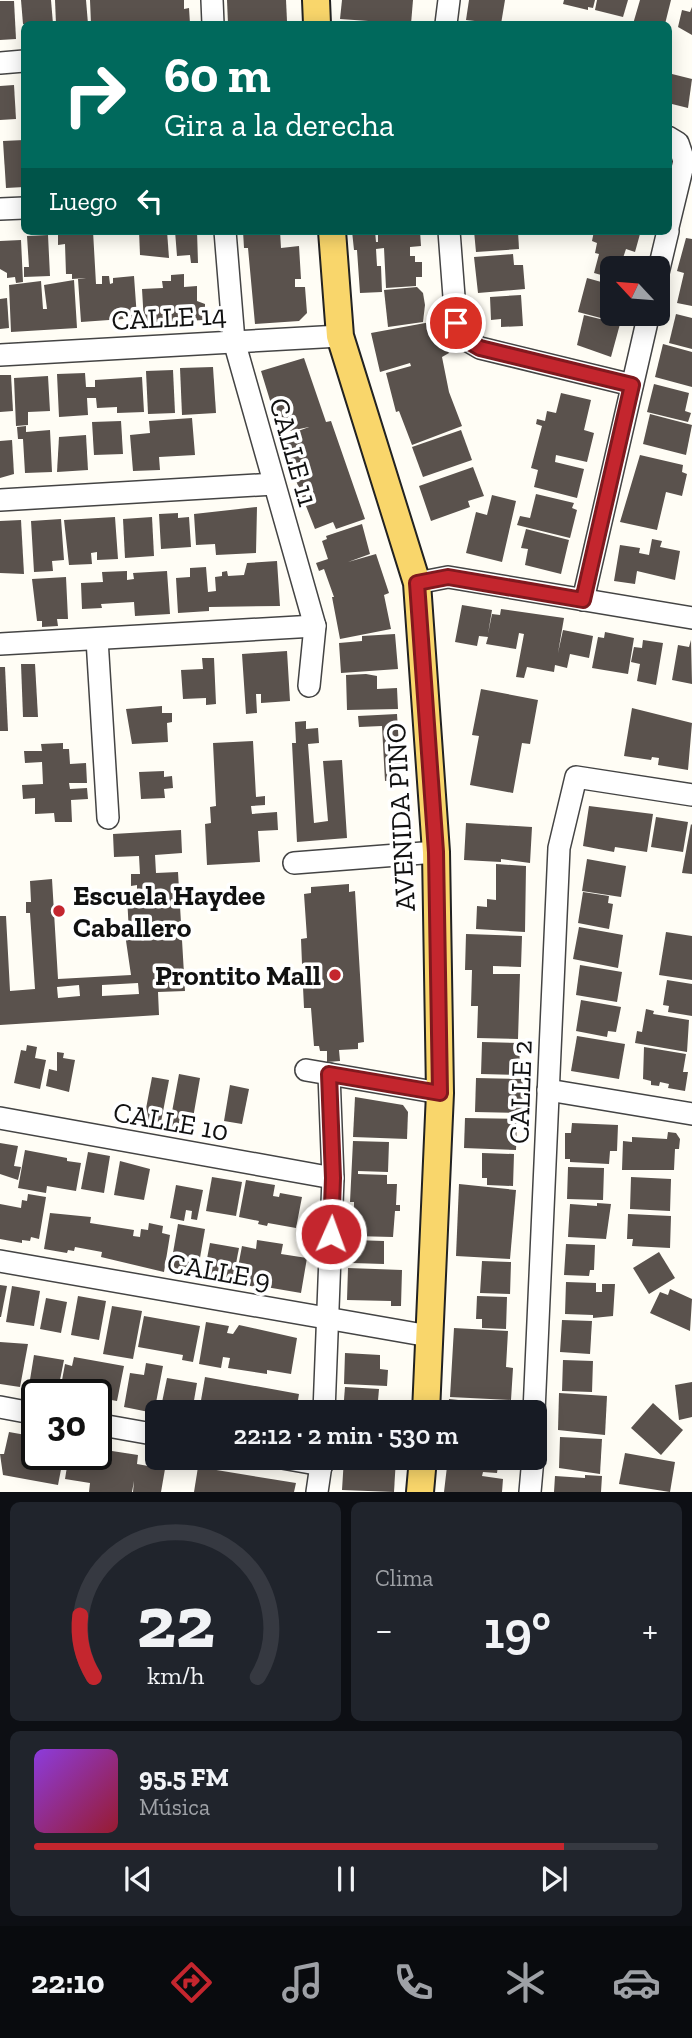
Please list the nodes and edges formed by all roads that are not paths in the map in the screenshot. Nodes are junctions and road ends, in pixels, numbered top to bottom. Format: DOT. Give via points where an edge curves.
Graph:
graph roads {
  1 [pos="212,0"];
  2 [pos="316,0"];
  3 [pos="449,0"];
  4 [pos="213,21"];
  5 [pos="317,21"];
  6 [pos="446,21"];
  7 [pos="21,61"];
  8 [pos="0,63"];
  9 [pos="672,139"];
  10 [pos="21,208"];
  11 [pos="0,209"];
  12 [pos="672,211"];
  13 [pos="225,235"];
  14 [pos="332,235"];
  15 [pos="449,235"];
  16 [pos="667,235"];
  17 [pos="662,256"];
  18 [pos="646,326"];
  19 [pos="340,336"];
  20 [pos="234,341"];
  21 [pos="0,355"];
  22 [pos="632,385"];
  23 [pos="274,484"];
  24 [pos="0,500"];
  25 [pos="417,583"];
  26 [pos="583,600"];
  27 [pos="692,618"];
  28 [pos="315,626"];
  29 [pos="97,639"];
  30 [pos="0,644"];
  31 [pos="309,686"];
  32 [pos="692,795"];
  33 [pos="108,818"];
  34 [pos="436,852"];
  35 [pos="294,863"];
  36 [pos="306,1070"];
  37 [pos="329,1074"];
  38 [pos="548,1090"];
  39 [pos="440,1093"];
  40 [pos="692,1114"];
  41 [pos="0,1118"];
  42 [pos="333,1178"];
  43 [pos="0,1261"];
  44 [pos="327,1317"];
  45 [pos="429,1336"];
  46 [pos="324,1400"];
  47 [pos="426,1400"];
  48 [pos="535,1400"];
  49 [pos="0,1407"];
  50 [pos="21,1411"];
  51 [pos="112,1427"];
  52 [pos="145,1433"];
  53 [pos="321,1470"];
  54 [pos="422,1470"];
  55 [pos="532,1470"];
  56 [pos="317,1492"];
  57 [pos="420,1492"];
  58 [pos="530,1492"];
  1 -- 4 [label="street"];
  2 -- 5 [label="main road"];
  3 -- 6 [label="street"];
  7 -- 8 [label="street"];
  9 -- 12 [label="street" via="684,161"];
  10 -- 11 [label="street"];
  13 -- 20 [label="street, CALLE 11"];
  14 -- 19 [label="main road, AVENIDA PINO"];
  15 -- 22 [label="street" via="456,323 463,338 480,348"];
  16 -- 17 [label="street"];
  18 -- 22 [label="street"];
  19 -- 20 [label="street, CALLE 14"];
  19 -- 25 [label="main road, AVENIDA PINO"];
  20 -- 21 [label="street, CALLE 14"];
  20 -- 23 [label="street, CALLE 11"];
  22 -- 26 [label="street"];
  23 -- 24 [label="street"];
  23 -- 28 [label="street, CALLE 11"];
  25 -- 26 [label="street" via="448,577"];
  25 -- 34 [label="main road, AVENIDA PINO"];
  26 -- 27 [label="street"];
  28 -- 29 [label="street"];
  28 -- 31 [label="street, CALLE 11"];
  29 -- 30 [label="street"];
  29 -- 33 [label="street"];
  32 -- 38 [label="street, CALLE 2" via="576,777 559,848"];
  34 -- 35 [label="street"];
  34 -- 39 [label="main road, AVENIDA PINO"];
  36 -- 37 [label="street"];
  37 -- 39 [label="street"];
  37 -- 42 [label="street"];
  38 -- 40 [label="street"];
  38 -- 48 [label="street, CALLE 2"];
  39 -- 45 [label="main road, AVENIDA PINO"];
  41 -- 42 [label="street, CALLE 10"];
  42 -- 44 [label="street"];
  43 -- 44 [label="street, CALLE 9"];
  44 -- 45 [label="street, CALLE 9"];
  44 -- 46 [label="street"];
  45 -- 47 [label="main road, AVENIDA PINO"];
  49 -- 50 [label="street"];
  51 -- 52 [label="street"];
  53 -- 56 [label="street"];
  54 -- 57 [label="main road"];
  55 -- 58 [label="street"];
}
